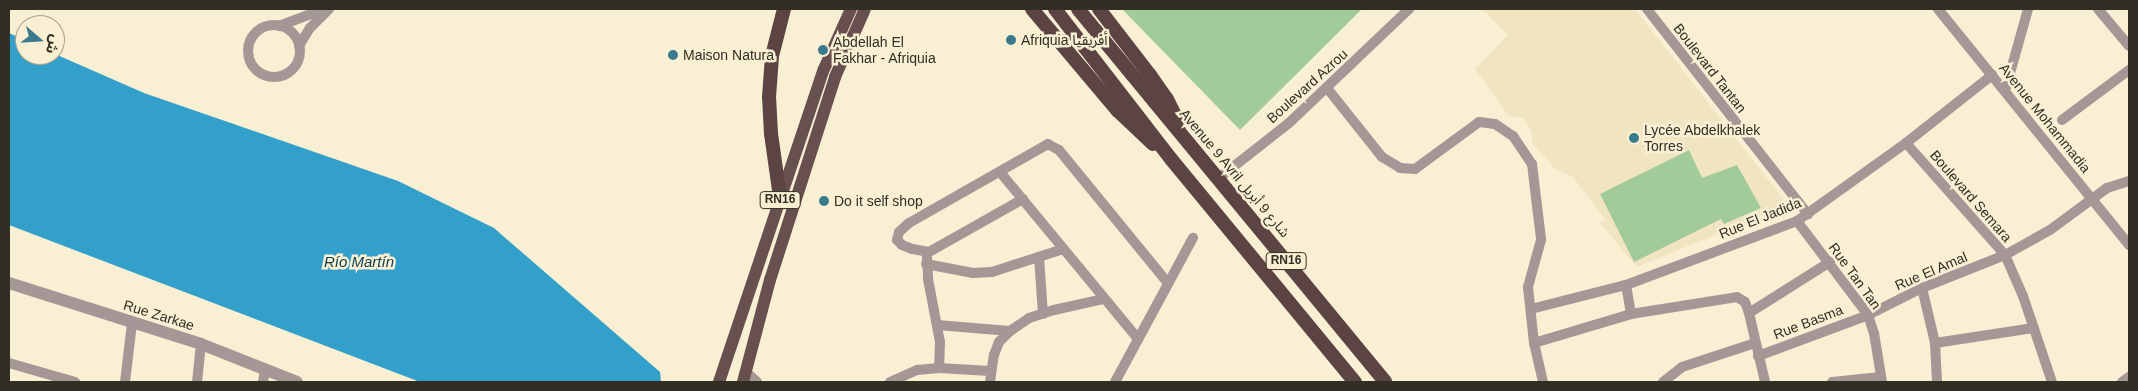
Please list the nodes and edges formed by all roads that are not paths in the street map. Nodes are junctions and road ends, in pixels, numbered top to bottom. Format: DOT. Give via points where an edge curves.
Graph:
graph roads {
  1 [pos="324,9"];
  2 [pos="329,9"];
  3 [pos="784,9"];
  4 [pos="851,9"];
  5 [pos="865,9"];
  6 [pos="1032,9"];
  7 [pos="1055,9"];
  8 [pos="1078,9"];
  9 [pos="1099,9"];
  10 [pos="1409,9"];
  11 [pos="1661,9"];
  12 [pos="1938,9"];
  13 [pos="2028,9"];
  14 [pos="2098,9"];
  15 [pos="1649,12"];
  16 [pos="279,26"];
  17 [pos="2128,42"];
  18 [pos="299,46"];
  19 [pos="2129,70"];
  20 [pos="1992,75"];
  21 [pos="1327,88"];
  22 [pos="2004,91"];
  23 [pos="2062,120"];
  24 [pos="1186,141"];
  25 [pos="1906,142"];
  26 [pos="1171,159"];
  27 [pos="1000,172"];
  28 [pos="1219,178"];
  29 [pos="2129,181"];
  30 [pos="780,197"];
  31 [pos="1023,199"];
  32 [pos="2092,199"];
  33 [pos="1808,214"];
  34 [pos="1797,220"];
  35 [pos="1193,238"];
  36 [pos="2129,245"];
  37 [pos="1063,249"];
  38 [pos="929,252"];
  39 [pos="2005,255"];
  40 [pos="1039,258"];
  41 [pos="1830,262"];
  42 [pos="926,264"];
  43 [pos="9,283"];
  44 [pos="1168,283"];
  45 [pos="1626,285"];
  46 [pos="1922,288"];
  47 [pos="1103,298"];
  48 [pos="1531,309"];
  49 [pos="1749,313"];
  50 [pos="1043,314"];
  51 [pos="1631,314"];
  52 [pos="1868,315"];
  53 [pos="132,323"];
  54 [pos="937,325"];
  55 [pos="2034,328"];
  56 [pos="1010,331"];
  57 [pos="1138,338"];
  58 [pos="1534,343"];
  59 [pos="1755,343"];
  60 [pos="1935,343"];
  61 [pos="201,344"];
  62 [pos="1758,356"];
  63 [pos="9,363"];
  64 [pos="939,368"];
  65 [pos="265,369"];
  66 [pos="990,371"];
  67 [pos="744,377"];
  68 [pos="2129,377"];
  69 [pos="1881,380"];
  70 [pos="75,382"];
  71 [pos="125,382"];
  72 [pos="197,382"];
  73 [pos="263,382"];
  74 [pos="297,382"];
  75 [pos="719,382"];
  76 [pos="757,382"];
  77 [pos="890,382"];
  78 [pos="990,382"];
  79 [pos="1115,382"];
  80 [pos="1355,382"];
  81 [pos="1385,382"];
  82 [pos="1543,382"];
  83 [pos="1663,382"];
  84 [pos="1765,382"];
  85 [pos="1832,382"];
  86 [pos="1938,382"];
  87 [pos="2052,382"];
  88 [pos="2122,382"];
  1 -- 16 [label="street"];
  2 -- 18 [label="street" via="310,28"];
  3 -- 30 [label="highway" via="772,56 769,97"];
  4 -- 30 [label="main road, RN16" via="824,69"];
  5 -- 67 [label="main road, RN16" via="835,77 770,280"];
  6 -- 26 [label="highway, RN16" via="1118,111"];
  7 -- 26 [label="highway"];
  8 -- 24 [label="highway, Avenue 9 Avril شارع 9 أبريل"];
  9 -- 24 [label="highway, RN16" via="1167,99"];
  10 -- 21 [label="street, Boulevard Azrou"];
  11 -- 15 [label="street"];
  12 -- 20 [label="street, Avenue Mohammadia"];
  13 -- 22 [label="street"];
  14 -- 17 [label="street"];
  15 -- 33 [label="street, Boulevard Tantan"];
  16 -- 18 [label="street" via="292,33"];
  16 -- 18 [label="street" via="263,28 251,39 248,55 256,70 270,77 286,74 297,62"];
  19 -- 23 [label="street"];
  20 -- 22 [label="street, Avenue Mohammadia"];
  20 -- 25 [label="street, Rue El Jadida"];
  21 -- 28 [label="street, Boulevard Azrou" via="1289,123"];
  21 -- 48 [label="street" via="1382,157 1400,168 1415,169 1479,122 1495,124 1513,136 1532,164 1541,240 1528,287"];
  22 -- 32 [label="street, Avenue Mohammadia"];
  24 -- 28 [label="highway, Avenue 9 Avril شارع 9 أبريل / RN16"];
  25 -- 33 [label="street, Rue El Jadida"];
  25 -- 39 [label="street, Boulevard Semara"];
  26 -- 80 [label="highway, RN16"];
  27 -- 31 [label="street"];
  27 -- 38 [label="street" via="909,223 899,232 897,240 902,245"];
  27 -- 44 [label="street" via="1041,146 1054,146"];
  28 -- 81 [label="highway, Avenue 9 Avril شارع 9 أبريل / RN16"];
  29 -- 32 [label="street, Rue El Amal" via="2107,188"];
  30 -- 75 [label="main road, RN16"];
  31 -- 37 [label="street"];
  31 -- 38 [label="street"];
  32 -- 36 [label="street, Avenue Mohammadia"];
  32 -- 39 [label="street, Rue El Amal" via="2050,230"];
  33 -- 34 [label="street, Rue El Jadida"];
  34 -- 41 [label="street, Rue Tan Tan"];
  34 -- 45 [label="street, Rue El Jadida"];
  35 -- 44 [label="street"];
  37 -- 40 [label="street"];
  37 -- 47 [label="street"];
  38 -- 42 [label="street"];
  39 -- 46 [label="street, Rue El Amal"];
  39 -- 55 [label="street, Boulevard Semara"];
  40 -- 42 [label="street" via="999,270 973,273"];
  40 -- 50 [label="street"];
  41 -- 49 [label="street"];
  41 -- 52 [label="street, Rue Tan Tan"];
  42 -- 54 [label="street"];
  43 -- 53 [label="street, Rue Zarkae"];
  44 -- 57 [label="street"];
  45 -- 48 [label="street, Rue El Jadida"];
  45 -- 51 [label="street"];
  46 -- 52 [label="street, Rue El Amal"];
  46 -- 60 [label="street"];
  47 -- 50 [label="street"];
  47 -- 57 [label="street"];
  48 -- 58 [label="street"];
  49 -- 51 [label="street" via="1745,302 1737,297"];
  49 -- 59 [label="street"];
  50 -- 56 [label="street" via="1029,318"];
  51 -- 58 [label="street"];
  52 -- 62 [label="street, Rue Basma"];
  52 -- 69 [label="street, Rue Tan Tan"];
  53 -- 61 [label="street, Rue Zarkae"];
  53 -- 71 [label="street"];
  54 -- 56 [label="street"];
  54 -- 64 [label="street"];
  55 -- 60 [label="street"];
  55 -- 87 [label="street, Boulevard Semara"];
  56 -- 66 [label="street" via="999,342"];
  57 -- 79 [label="street"];
  58 -- 82 [label="street"];
  59 -- 62 [label="street"];
  59 -- 83 [label="street" via="1682,367"];
  60 -- 86 [label="street"];
  61 -- 65 [label="street, Rue Zarkae"];
  61 -- 72 [label="street"];
  62 -- 84 [label="street"];
  63 -- 70 [label="street"];
  64 -- 66 [label="street"];
  64 -- 77 [label="street" via="917,370"];
  65 -- 73 [label="street"];
  65 -- 74 [label="street, Rue Zarkae"];
  66 -- 78 [label="street"];
  67 -- 76 [label="street"];
  68 -- 88 [label="street"];
  69 -- 85 [label="street"];
}
